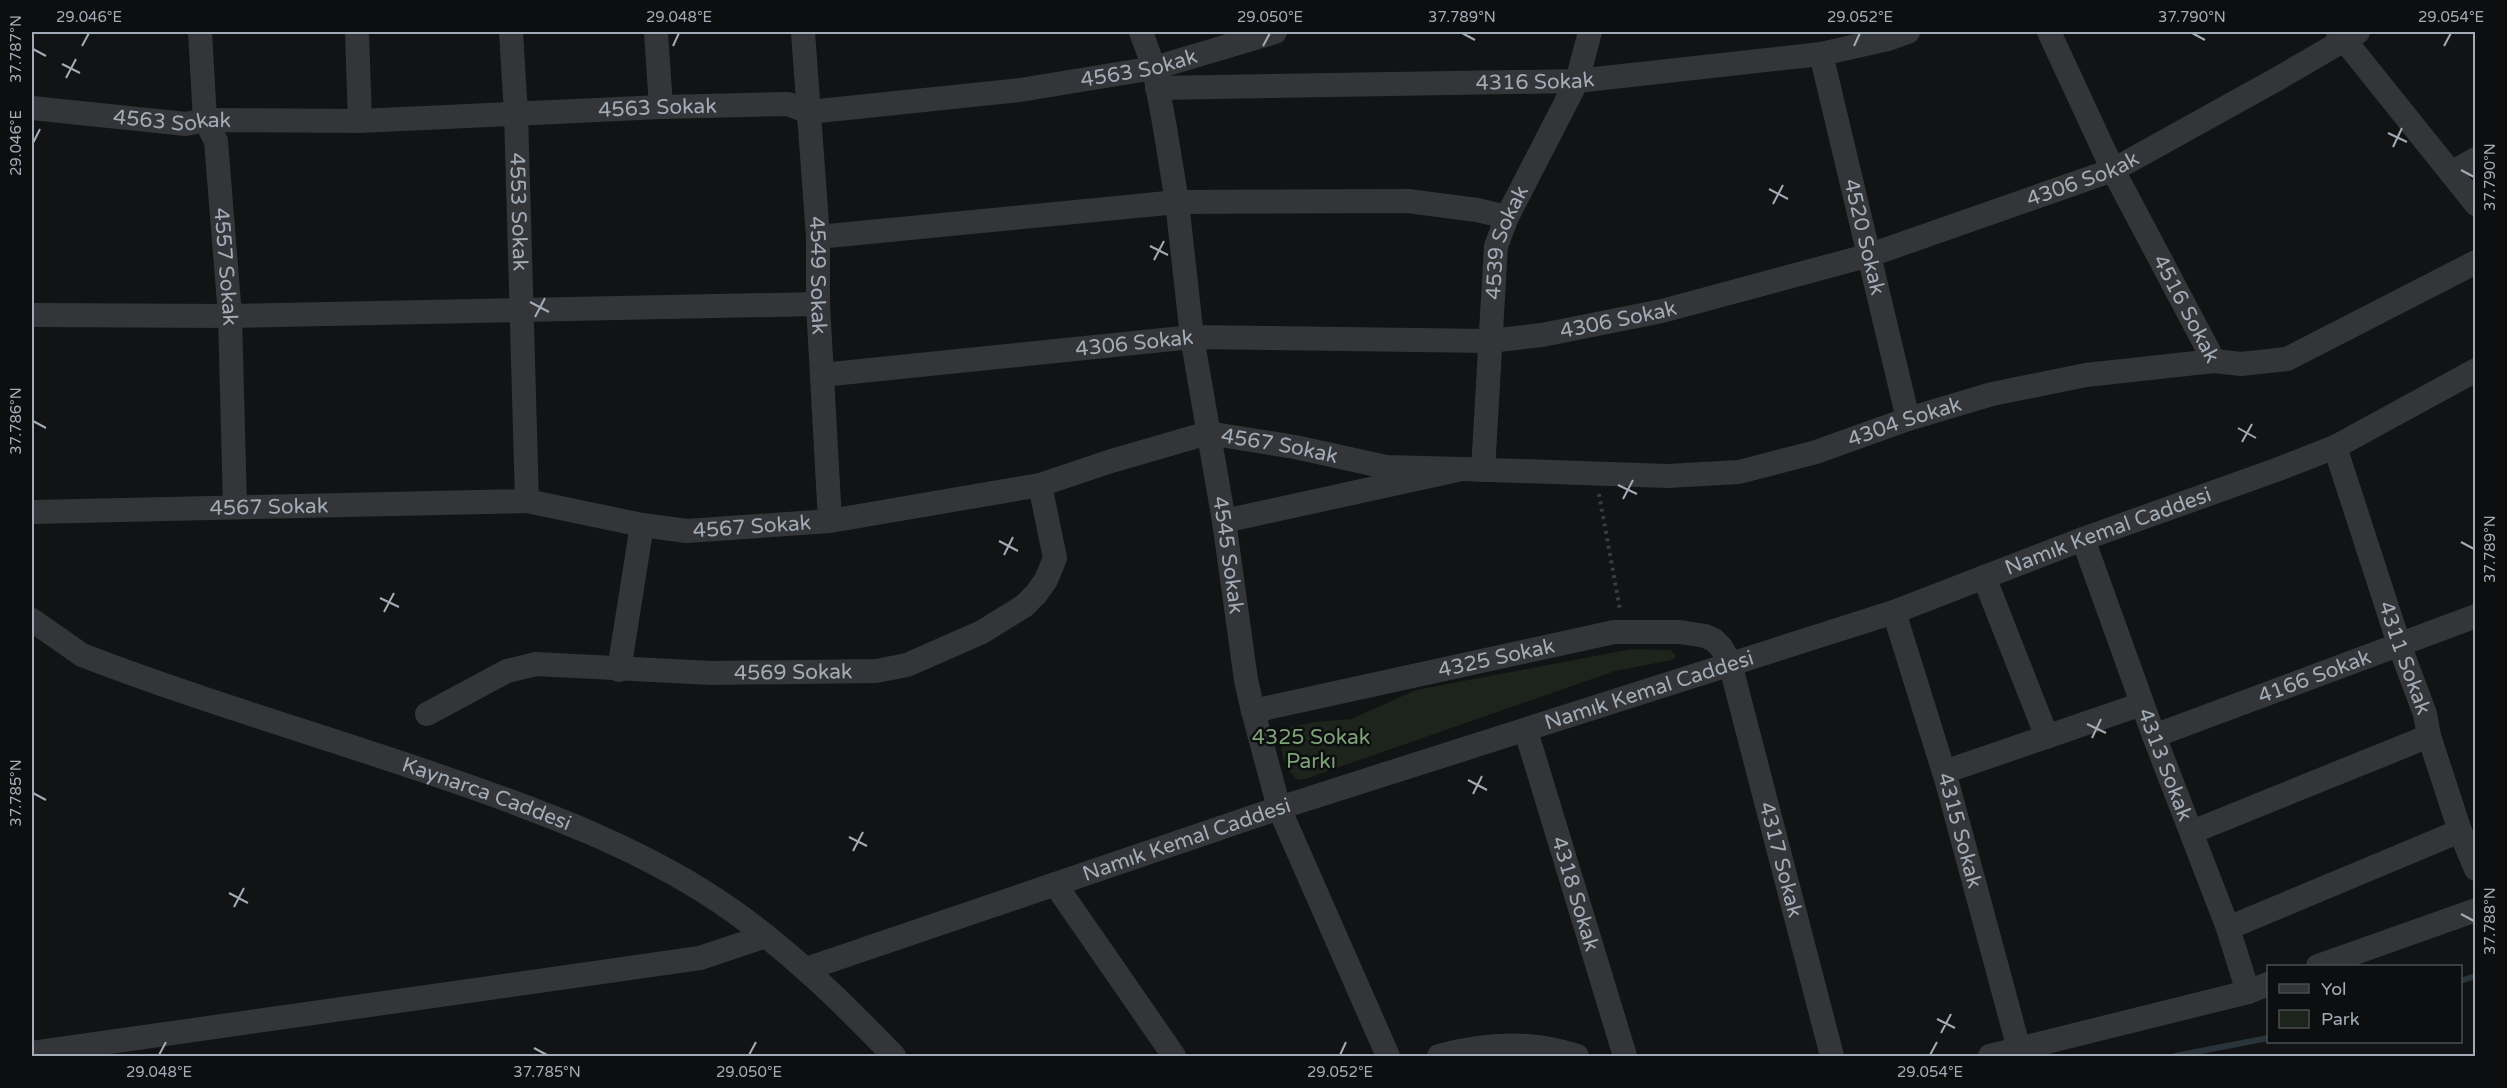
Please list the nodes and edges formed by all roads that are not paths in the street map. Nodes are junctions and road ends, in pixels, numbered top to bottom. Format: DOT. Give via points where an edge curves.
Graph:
graph roads {
  1 [pos="200,32"];
  2 [pos="357,32"];
  3 [pos="511,32"];
  4 [pos="656,32"];
  5 [pos="802,32"];
  6 [pos="1142,32"];
  7 [pos="1275,32"];
  8 [pos="1590,32"];
  9 [pos="1908,32"];
  10 [pos="2049,32"];
  11 [pos="2346,34"];
  12 [pos="1821,54"];
  13 [pos="1156,78"];
  14 [pos="1577,81"];
  15 [pos="661,107"];
  16 [pos="32,108"];
  17 [pos="808,112"];
  18 [pos="516,113"];
  19 [pos="205,120"];
  20 [pos="360,121"];
  21 [pos="2475,159"];
  22 [pos="2113,170"];
  23 [pos="2451,173"];
  24 [pos="1177,202"];
  25 [pos="2475,204"];
  26 [pos="1507,217"];
  27 [pos="818,237"];
  28 [pos="1870,255"];
  29 [pos="2475,262"];
  30 [pos="818,304"];
  31 [pos="520,311"];
  32 [pos="32,315"];
  33 [pos="230,316"];
  34 [pos="1192,337"];
  35 [pos="1489,341"];
  36 [pos="2214,361"];
  37 [pos="2475,370"];
  38 [pos="822,375"];
  39 [pos="1908,419"];
  40 [pos="1208,433"];
  41 [pos="2335,447"];
  42 [pos="1472,470"];
  43 [pos="1040,485"];
  44 [pos="527,501"];
  45 [pos="235,507"];
  46 [pos="32,512"];
  47 [pos="830,521"];
  48 [pos="1224,521"];
  49 [pos="642,525"];
  50 [pos="2083,538"];
  51 [pos="1984,578"];
  52 [pos="1894,612"];
  53 [pos="2475,616"];
  54 [pos="32,620"];
  55 [pos="2399,644"];
  56 [pos="1730,663"];
  57 [pos="619,670"];
  58 [pos="2142,704"];
  59 [pos="1253,711"];
  60 [pos="427,714"];
  61 [pos="1526,731"];
  62 [pos="2154,736"];
  63 [pos="2429,736"];
  64 [pos="2047,737"];
  65 [pos="1944,772"];
  66 [pos="1279,808"];
  67 [pos="2460,831"];
  68 [pos="2192,832"];
  69 [pos="2475,869"];
  70 [pos="1055,884"];
  71 [pos="2475,910"];
  72 [pos="2228,928"];
  73 [pos="766,936"];
  74 [pos="2321,965"];
  75 [pos="806,969"];
  76 [pos="2258,988"];
  77 [pos="2019,1049"];
  78 [pos="32,1053"];
  79 [pos="894,1056"];
  80 [pos="1174,1056"];
  81 [pos="1388,1056"];
  82 [pos="1439,1056"];
  83 [pos="1577,1056"];
  84 [pos="1625,1056"];
  85 [pos="1832,1056"];
  86 [pos="1990,1056"];
  1 -- 19 [label="street, 4557 Sokak"];
  2 -- 20 [label="street"];
  3 -- 18 [label="street, 4553 Sokak"];
  4 -- 15 [label="street"];
  5 -- 17 [label="street, 4549 Sokak"];
  6 -- 13 [label="street, 4545 Sokak"];
  7 -- 13 [label="street, 4563 Sokak"];
  8 -- 14 [label="street, 4539 Sokak"];
  9 -- 12 [label="street, 4316 Sokak"];
  10 -- 22 [label="street, 4516 Sokak"];
  11 -- 22 [label="street, 4306 Sokak" via="2279,78"];
  11 -- 23 [label="street"];
  12 -- 14 [label="street, 4316 Sokak"];
  12 -- 28 [label="street, 4520 Sokak"];
  13 -- 14 [label="street, 4316 Sokak"];
  13 -- 17 [label="street, 4563 Sokak"];
  13 -- 24 [label="street, 4545 Sokak"];
  14 -- 26 [label="street, 4539 Sokak"];
  15 -- 17 [label="street, 4563 Sokak" via="788,104"];
  15 -- 18 [label="street, 4563 Sokak"];
  16 -- 19 [label="street, 4563 Sokak" via="186,124"];
  17 -- 27 [label="street, 4549 Sokak"];
  18 -- 20 [label="street, 4563 Sokak"];
  18 -- 31 [label="street, 4553 Sokak"];
  19 -- 20 [label="street, 4563 Sokak"];
  19 -- 33 [label="street, 4557 Sokak" via="216,141"];
  21 -- 23 [label="street"];
  22 -- 28 [label="street, 4306 Sokak"];
  22 -- 36 [label="street, 4516 Sokak"];
  23 -- 25 [label="street"];
  24 -- 26 [label="street" via="1408,201"];
  24 -- 27 [label="street"];
  24 -- 34 [label="street, 4545 Sokak"];
  26 -- 35 [label="street, 4539 Sokak" via="1496,246"];
  27 -- 30 [label="street, 4549 Sokak"];
  28 -- 35 [label="street, 4306 Sokak" via="1662,311"];
  28 -- 39 [label="street, 4520 Sokak"];
  29 -- 36 [label="street, 4516 Sokak" via="2287,359 2241,364"];
  30 -- 31 [label="street"];
  30 -- 38 [label="street, 4549 Sokak"];
  31 -- 33 [label="street"];
  31 -- 44 [label="street, 4553 Sokak"];
  32 -- 33 [label="street"];
  33 -- 45 [label="street, 4557 Sokak"];
  34 -- 35 [label="street, 4306 Sokak"];
  34 -- 38 [label="street, 4306 Sokak"];
  34 -- 40 [label="street, 4545 Sokak"];
  35 -- 42 [label="street, 4539 Sokak"];
  36 -- 39 [label="street, 4304 Sokak" via="2086,375 1992,394"];
  37 -- 41 [label="street, Namık Kemal Caddesi"];
  38 -- 47 [label="street, 4549 Sokak"];
  39 -- 42 [label="street, 4304 Sokak" via="1816,452 1739,472 1668,476"];
  40 -- 42 [label="street, 4567 Sokak" via="1386,467"];
  40 -- 43 [label="street, 4567 Sokak"];
  40 -- 48 [label="street, 4545 Sokak"];
  41 -- 50 [label="street, Namık Kemal Caddesi"];
  41 -- 55 [label="street, 4311 Sokak"];
  42 -- 48 [label="street"];
  43 -- 47 [label="street, 4567 Sokak"];
  43 -- 57 [label="street, 4569 Sokak" via="1055,558 1036,594 982,632 907,665 876,671"];
  44 -- 45 [label="street, 4567 Sokak"];
  44 -- 49 [label="street, 4567 Sokak"];
  45 -- 46 [label="street, 4567 Sokak"];
  47 -- 49 [label="street, 4567 Sokak" via="687,531"];
  48 -- 59 [label="street, 4545 Sokak"];
  49 -- 57 [label="street"];
  50 -- 51 [label="street, Namık Kemal Caddesi"];
  50 -- 58 [label="street, 4313 Sokak"];
  51 -- 52 [label="street, Namık Kemal Caddesi"];
  51 -- 64 [label="street"];
  52 -- 56 [label="street, Namık Kemal Caddesi"];
  52 -- 65 [label="street, 4315 Sokak"];
  53 -- 55 [label="street, 4166 Sokak"];
  54 -- 73 [label="street, Kaynarca Caddesi" via="91,658 562,821 698,889"];
  55 -- 62 [label="street, 4166 Sokak"];
  55 -- 63 [label="street, 4311 Sokak" via="2425,714"];
  56 -- 59 [label="street, 4325 Sokak" via="1721,647 1705,636 1624,631"];
  56 -- 61 [label="street, Namık Kemal Caddesi"];
  56 -- 85 [label="street, 4317 Sokak"];
  57 -- 60 [label="street, 4569 Sokak" via="536,664 521,667"];
  58 -- 62 [label="street, 4313 Sokak"];
  58 -- 64 [label="street"];
  59 -- 66 [label="street, 4545 Sokak"];
  61 -- 66 [label="street, Namık Kemal Caddesi"];
  61 -- 84 [label="street, 4318 Sokak"];
  62 -- 68 [label="street, 4313 Sokak"];
  63 -- 67 [label="street, 4311 Sokak"];
  63 -- 68 [label="street"];
  64 -- 65 [label="street"];
  65 -- 77 [label="street, 4315 Sokak"];
  66 -- 70 [label="street, Namık Kemal Caddesi"];
  66 -- 81 [label="street, 4545 Sokak"];
  67 -- 69 [label="street, 4311 Sokak"];
  67 -- 72 [label="street"];
  68 -- 72 [label="street, 4313 Sokak"];
  70 -- 75 [label="street, Namık Kemal Caddesi"];
  70 -- 80 [label="street"];
  71 -- 74 [label="street"];
  72 -- 76 [label="street, 4313 Sokak"];
  73 -- 75 [label="street, Kaynarca Caddesi"];
  73 -- 78 [label="street" via="700,958"];
  75 -- 79 [label="street, Kaynarca Caddesi"];
  76 -- 77 [label="street"];
  77 -- 86 [label="street"];
  82 -- 83 [label="street" via="1484,1046 1512,1045 1543,1047"];
}
